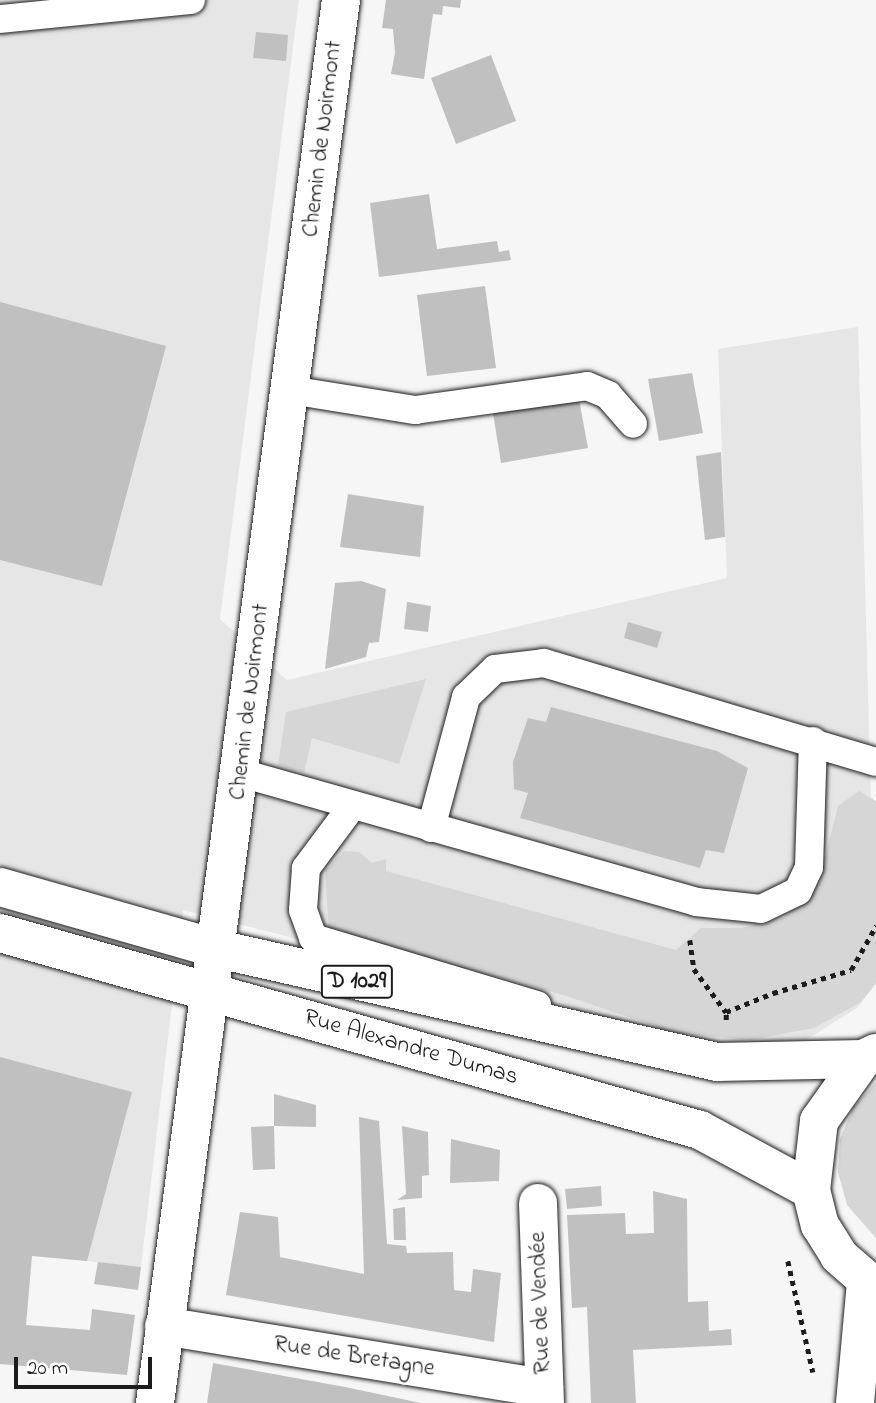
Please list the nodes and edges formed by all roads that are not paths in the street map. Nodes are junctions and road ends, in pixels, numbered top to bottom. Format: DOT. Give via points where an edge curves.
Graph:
graph roads {
  1 [pos="191,0"];
  2 [pos="341,0"];
  3 [pos="0,19"];
  4 [pos="290,390"];
  5 [pos="633,424"];
  6 [pos="813,741"];
  7 [pos="876,762"];
  8 [pos="241,773"];
  9 [pos="353,805"];
  10 [pos="431,828"];
  11 [pos="0,887"];
  12 [pos="0,933"];
  13 [pos="218,949"];
  14 [pos="212,992"];
  15 [pos="572,1032"];
  16 [pos="869,1056"];
  17 [pos="811,1189"];
  18 [pos="538,1203"];
  19 [pos="871,1285"];
  20 [pos="164,1326"];
  21 [pos="545,1395"];
  22 [pos="155,1403"];
  23 [pos="855,1403"];
  1 -- 3 [label="lane"];
  2 -- 4 [label="main road, Chemin de Noirmont"];
  4 -- 5 [label="lane" via="415,410 587,386 608,396"];
  4 -- 8 [label="main road, Chemin de Noirmont"];
  6 -- 7 [label="lane"];
  6 -- 10 [label="lane" via="544,663 495,669 466,697"];
  6 -- 10 [label="lane" via="815,822 809,867 798,891 761,909 696,902"];
  8 -- 9 [label="lane"];
  8 -- 13 [label="main road, Chemin de Noirmont"];
  9 -- 10 [label="lane"];
  9 -- 15 [label="lane" via="306,868 303,910 313,938 544,1006"];
  11 -- 13 [label="main road, D 1029"];
  12 -- 14 [label="main road, Rue Alexandre Dumas"];
  13 -- 14 [label="main road, Chemin de Noirmont"];
  13 -- 15 [label="main road, D 1029"];
  14 -- 17 [label="main road, Rue Alexandre Dumas" via="700,1130"];
  14 -- 20 [label="main road, Chemin de Noirmont"];
  15 -- 16 [label="main road, D 1029"];
  16 -- 17 [label="main road" via="819,1122"];
  17 -- 19 [label="main road" via="820,1225"];
  18 -- 21 [label="main road, Rue de Vendée"];
  19 -- 23 [label="main road"];
  20 -- 21 [label="main road, Rue de Bretagne"];
  20 -- 22 [label="main road, Chemin de Noirmont"];
}
